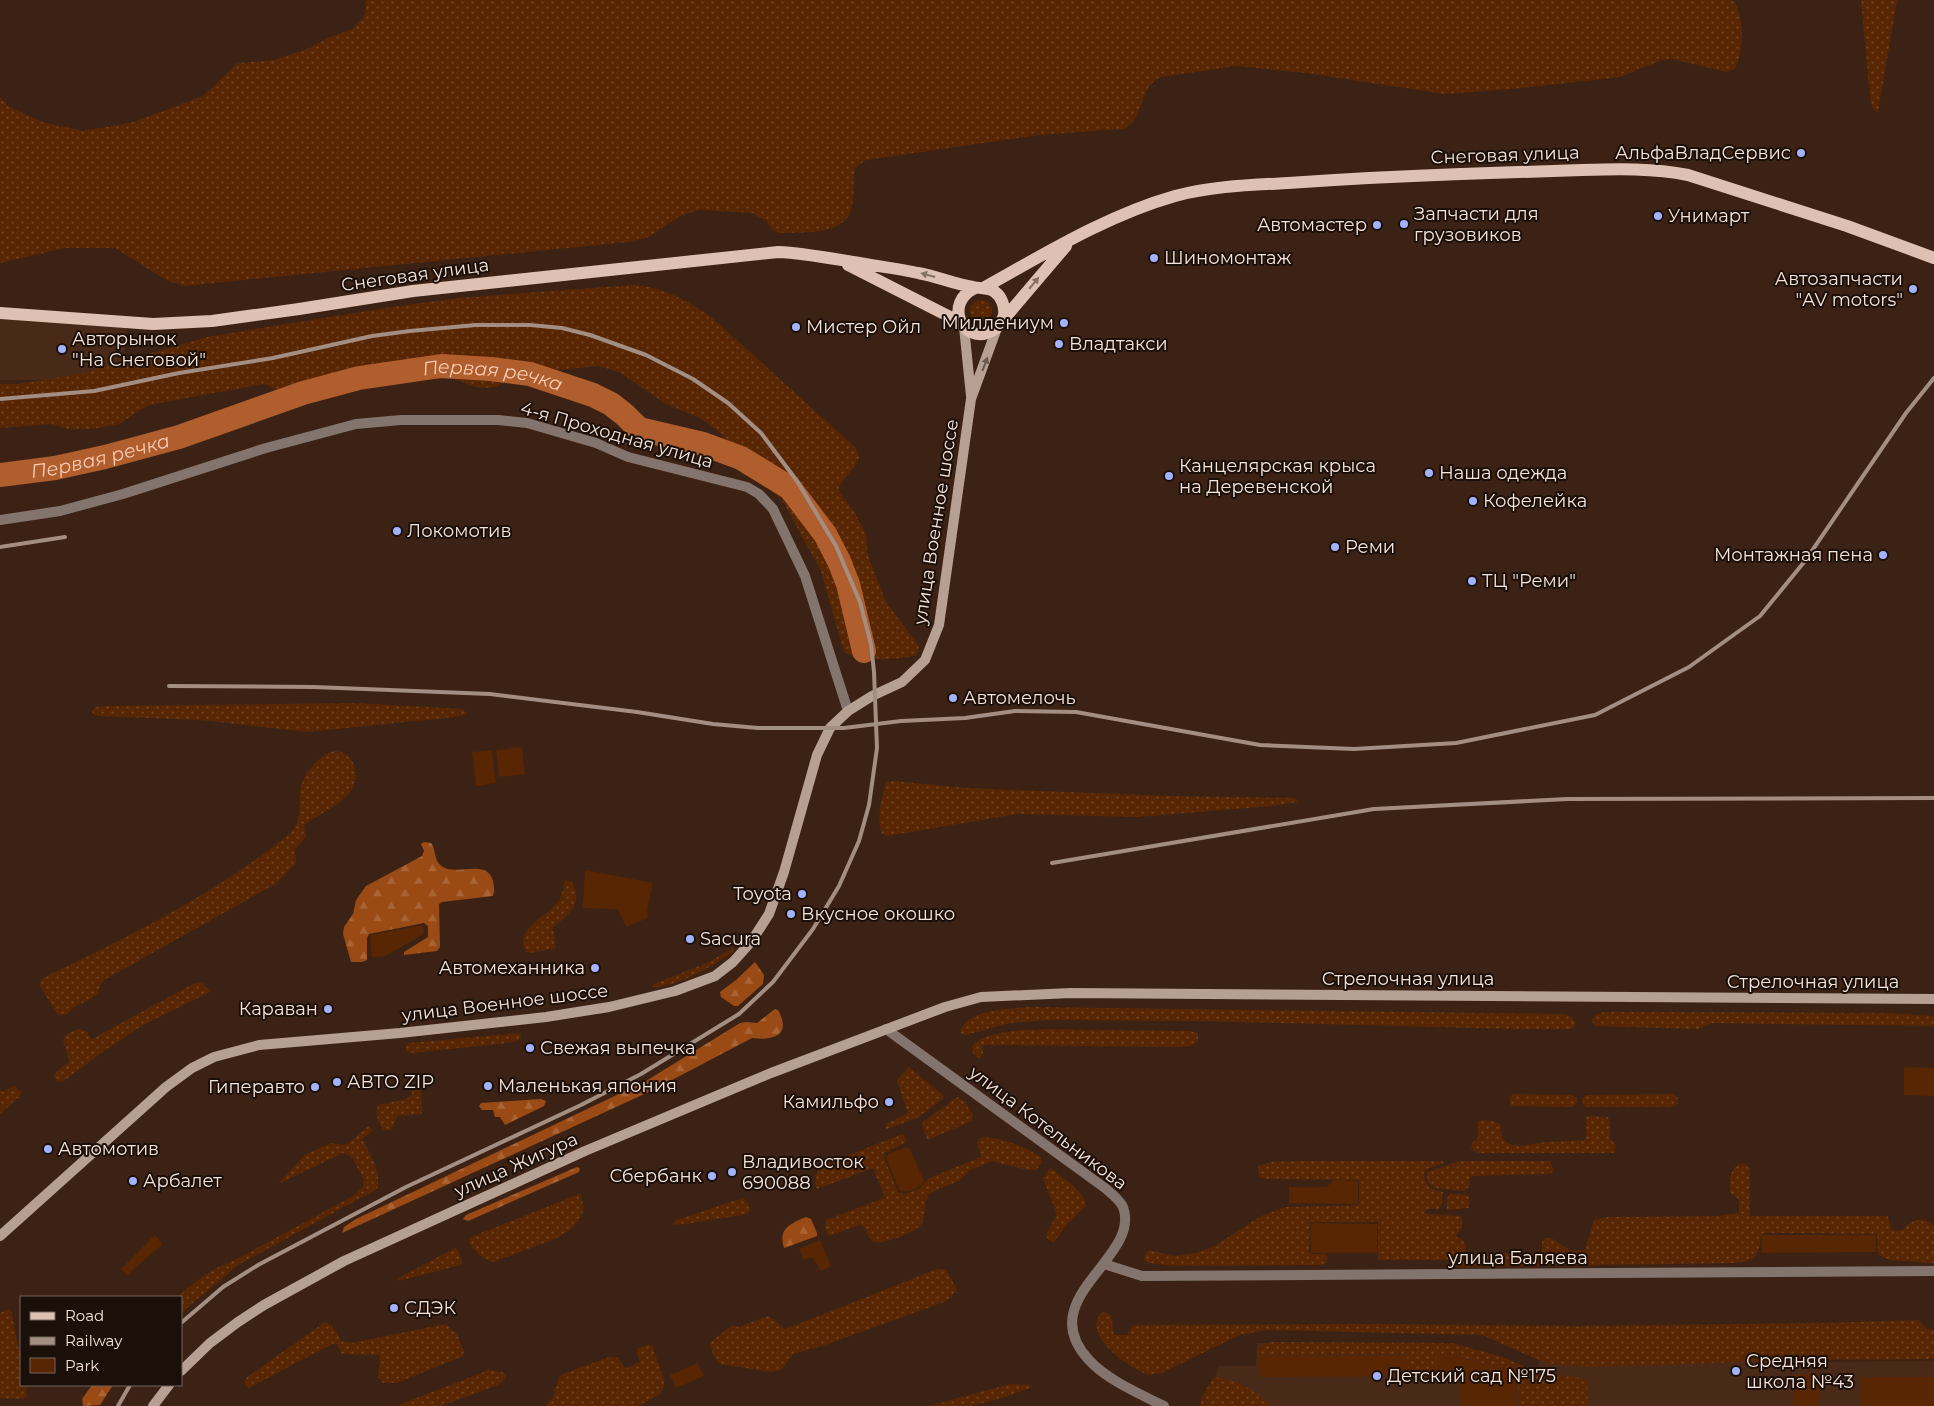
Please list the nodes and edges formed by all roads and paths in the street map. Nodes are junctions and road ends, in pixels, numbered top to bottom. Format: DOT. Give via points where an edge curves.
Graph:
graph roads {
  1 [pos="1073,238"];
  2 [pos="1934,258"];
  3 [pos="834,259"];
  4 [pos="980,288"];
  5 [pos="0,313"];
  6 [pos="962,324"];
  7 [pos="1000,324"];
  8 [pos="971,399"];
  9 [pos="0,520"];
  10 [pos="848,711"];
  11 [pos="1934,999"];
  12 [pos="886,1029"];
  13 [pos="0,1236"];
  14 [pos="1104,1264"];
  15 [pos="1934,1271"];
  16 [pos="182,1370"];
  17 [pos="167,1386"];
  18 [pos="152,1406"];
  19 [pos="1164,1406"];
  1 -- 2 [label="main road, Снеговая улица" via="1146,206 1205,190 1367,178 1657,170 1688,175 1847,226"];
  1 -- 4 [label="main road, Снеговая улица"];
  7 -- 1 [label="main road, Снеговая улица, one-way"];
  4 -- 3 [label="main road, Снеговая улица, one-way" via="918,273"];
  3 -- 5 [label="main road, Снеговая улица" via="778,252 413,290 212,321 153,324"];
  3 -- 6 [label="main road"];
  4 -- 6 [label="main road" via="963,295 958,315"];
  4 -- 7 [label="main road" via="995,292 1002,300 1004,310"];
  6 -- 7 [label="main road" via="977,334 984,334"];
  6 -- 8 [label="main road, улица Военное шоссе"];
  8 -- 7 [label="main road, улица Военное шоссе, one-way"];
  8 -- 10 [label="main road, улица Военное шоссе" via="939,625 929,653 902,682"];
  9 -- 10 [label="street, 4-я Проходная улица" via="96,502 266,448 356,424 446,419 527,423 628,456 747,487 759,494 773,509 805,576"];
  10 -- 13 [label="main road, улица Военное шоссе" via="830,728 817,755 784,872 768,914 751,942 715,976 675,991 573,1013 259,1045 214,1057 166,1087"];
  11 -- 12 [label="main road, Стрелочная улица" via="1071,993 981,998 945,1007"];
  12 -- 14 [label="street, улица Котельникова" via="1113,1195 1122,1205 1126,1217 1122,1234"];
  12 -- 16 [label="main road, улица Жигура" via="585,1151 344,1261 238,1322"];
  14 -- 15 [label="street, улица Баляева" via="1142,1276"];
  14 -- 19 [label="street, улица Котельникова" via="1087,1284 1075,1307 1073,1322 1077,1342 1098,1369"];
  17 -- 18 [label="main road"];
}
